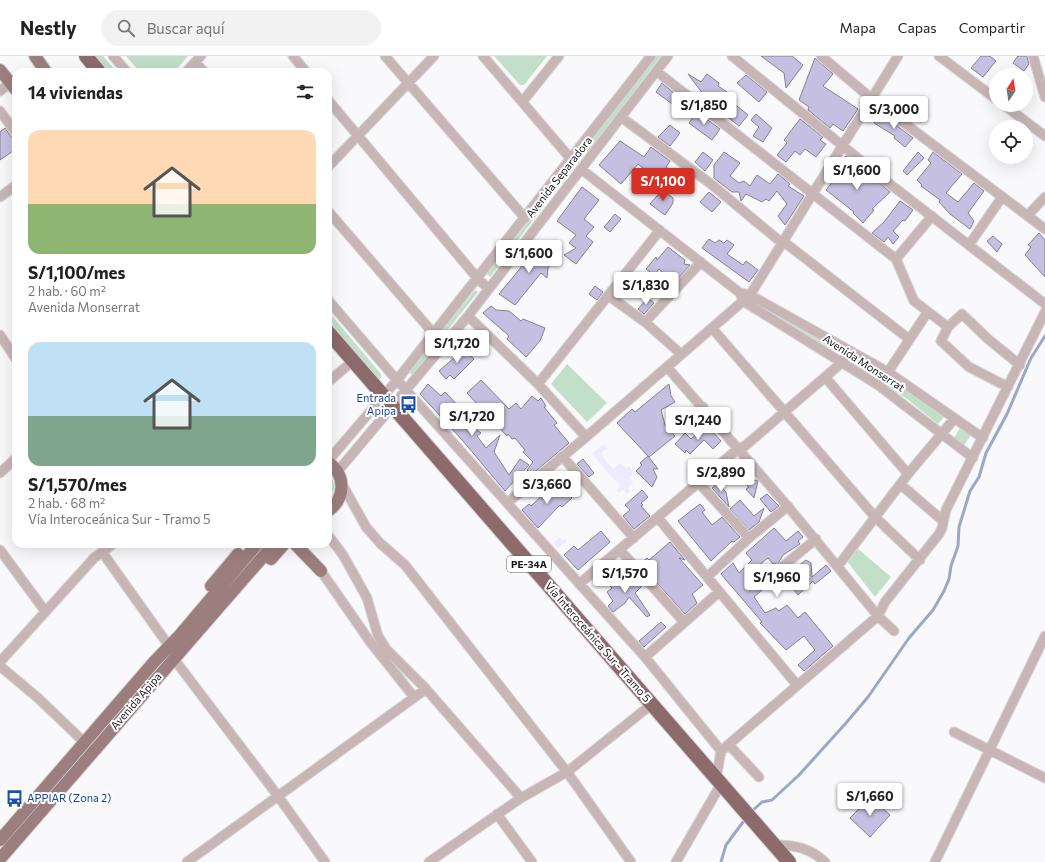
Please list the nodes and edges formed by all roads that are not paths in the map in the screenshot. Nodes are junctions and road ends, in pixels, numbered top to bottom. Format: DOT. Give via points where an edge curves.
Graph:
graph roads {
  1 [pos="35,56"];
  2 [pos="86,56"];
  3 [pos="113,56"];
  4 [pos="293,56"];
  5 [pos="384,56"];
  6 [pos="434,56"];
  7 [pos="483,56"];
  8 [pos="559,56"];
  9 [pos="651,56"];
  10 [pos="668,56"];
  11 [pos="732,56"];
  12 [pos="821,56"];
  13 [pos="898,56"];
  14 [pos="939,56"];
  15 [pos="1033,56"];
  16 [pos="198,59"];
  17 [pos="43,68"];
  18 [pos="96,68"];
  19 [pos="124,68"];
  20 [pos="190,68"];
  21 [pos="303,68"];
  22 [pos="0,70"];
  23 [pos="656,72"];
  24 [pos="408,83"];
  25 [pos="12,86"];
  26 [pos="12,87"];
  27 [pos="0,91"];
  28 [pos="989,94"];
  29 [pos="1045,97"];
  30 [pos="872,99"];
  31 [pos="523,101"];
  32 [pos="332,105"];
  33 [pos="0,111"];
  34 [pos="1013,112"];
  35 [pos="622,116"];
  36 [pos="12,127"];
  37 [pos="357,136"];
  38 [pos="1045,136"];
  39 [pos="842,145"];
  40 [pos="570,158"];
  41 [pos="332,162"];
  42 [pos="581,169"];
  43 [pos="12,188"];
  44 [pos="812,193"];
  45 [pos="0,197"];
  46 [pos="1002,197"];
  47 [pos="1045,197"];
  48 [pos="1028,215"];
  49 [pos="332,216"];
  50 [pos="932,216"];
  51 [pos="525,218"];
  52 [pos="1045,229"];
  53 [pos="660,230"];
  54 [pos="782,243"];
  55 [pos="969,245"];
  56 [pos="896,259"];
  57 [pos="701,262"];
  58 [pos="478,279"];
  59 [pos="488,288"];
  60 [pos="609,296"];
  61 [pos="744,296"];
  62 [pos="1045,304"];
  63 [pos="332,305"];
  64 [pos="1045,312"];
  65 [pos="927,313"];
  66 [pos="468,316"];
  67 [pos="645,322"];
  68 [pos="948,327"];
  69 [pos="712,328"];
  70 [pos="434,334"];
  71 [pos="0,335"];
  72 [pos="332,337"];
  73 [pos="909,338"];
  74 [pos="849,351"];
  75 [pos="12,353"];
  76 [pos="681,354"];
  77 [pos="353,361"];
  78 [pos="842,362"];
  79 [pos="1020,365"];
  80 [pos="667,367"];
  81 [pos="888,372"];
  82 [pos="825,377"];
  83 [pos="332,379"];
  84 [pos="397,380"];
  85 [pos="538,384"];
  86 [pos="1008,387"];
  87 [pos="407,390"];
  88 [pos="383,395"];
  89 [pos="393,406"];
  90 [pos="703,407"];
  91 [pos="784,412"];
  92 [pos="954,419"];
  93 [pos="674,428"];
  94 [pos="943,434"];
  95 [pos="586,437"];
  96 [pos="983,438"];
  97 [pos="739,448"];
  98 [pos="562,456"];
  99 [pos="332,457"];
  100 [pos="973,458"];
  101 [pos="12,462"];
  102 [pos="332,466"];
  103 [pos="338,471"];
  104 [pos="0,473"];
  105 [pos="908,474"];
  106 [pos="698,482"];
  107 [pos="342,484"];
  108 [pos="900,484"];
  109 [pos="507,503"];
  110 [pos="788,506"];
  111 [pos="332,507"];
  112 [pos="875,517"];
  113 [pos="658,518"];
  114 [pos="942,520"];
  115 [pos="634,538"];
  116 [pos="749,538"];
  117 [pos="816,539"];
  118 [pos="332,540"];
  119 [pos="108,548"];
  120 [pos="243,548"];
  121 [pos="254,548"];
  122 [pos="271,548"];
  123 [pos="280,548"];
  124 [pos="299,548"];
  125 [pos="0,550"];
  126 [pos="620,550"];
  127 [pos="102,552"];
  128 [pos="920,560"];
  129 [pos="838,566"];
  130 [pos="782,568"];
  131 [pos="321,571"];
  132 [pos="707,577"];
  133 [pos="579,584"];
  134 [pos="719,592"];
  135 [pos="45,611"];
  136 [pos="878,616"];
  137 [pos="684,622"];
  138 [pos="188,626"];
  139 [pos="894,631"];
  140 [pos="1045,636"];
  141 [pos="194,638"];
  142 [pos="169,646"];
  143 [pos="645,657"];
  144 [pos="174,659"];
  145 [pos="0,662"];
  146 [pos="0,666"];
  147 [pos="797,685"];
  148 [pos="426,689"];
  149 [pos="414,697"];
  150 [pos="652,704"];
  151 [pos="954,732"];
  152 [pos="84,742"];
  153 [pos="729,744"];
  154 [pos="990,750"];
  155 [pos="721,751"];
  156 [pos="567,772"];
  157 [pos="759,777"];
  158 [pos="1045,778"];
  159 [pos="722,786"];
  160 [pos="278,796"];
  161 [pos="521,798"];
  162 [pos="497,814"];
  163 [pos="0,840"];
  164 [pos="775,846"];
  165 [pos="0,859"];
  166 [pos="187,862"];
  167 [pos="325,862"];
  168 [pos="429,862"];
  169 [pos="532,862"];
  170 [pos="631,862"];
  171 [pos="676,862"];
  172 [pos="789,862"];
  173 [pos="825,862"];
  174 [pos="936,862"];
  1 -- 17 [label="main road"];
  2 -- 18 [label="highway"];
  3 -- 19 [label="street"];
  4 -- 21 [label="street"];
  5 -- 24 [label="street"];
  6 -- 24 [label="street"];
  7 -- 31 [label="street"];
  8 -- 31 [label="street"];
  9 -- 40 [label="street, Avenida Separadora"];
  10 -- 23 [label="street, Avenida Separadora"];
  11 -- 39 [label="street"];
  12 -- 30 [label="street"];
  13 -- 30 [label="street"];
  14 -- 28 [label="street"];
  15 -- 29 [label="street"];
  16 -- 20 [label="street"];
  22 -- 25 [label="main road"];
  23 -- 35 [label="street, Avenida Separadora"];
  23 -- 44 [label="street"];
  24 -- 37 [label="street"];
  24 -- 51 [label="street"];
  26 -- 27 [label="street"];
  30 -- 39 [label="street"];
  30 -- 46 [label="street"];
  31 -- 40 [label="street"];
  32 -- 37 [label="street"];
  33 -- 36 [label="street"];
  34 -- 38 [label="street"];
  35 -- 42 [label="street, Avenida Separadora"];
  35 -- 54 [label="street" via="711,184"];
  37 -- 41 [label="street"];
  37 -- 58 [label="street"];
  39 -- 44 [label="street"];
  39 -- 50 [label="street"];
  40 -- 51 [label="street, Avenida Separadora"];
  42 -- 53 [label="street, Avenida Monserrat"];
  42 -- 59 [label="street, Avenida Separadora"];
  43 -- 45 [label="street"];
  44 -- 54 [label="street"];
  44 -- 56 [label="street"];
  46 -- 48 [label="street"];
  46 -- 55 [label="street"];
  47 -- 48 [label="street"];
  48 -- 52 [label="street"];
  49 -- 70 [label="street"];
  50 -- 55 [label="street"];
  50 -- 56 [label="street"];
  51 -- 58 [label="street, Avenida Separadora"];
  53 -- 57 [label="street, Avenida Monserrat"];
  53 -- 60 [label="street"];
  54 -- 61 [label="street"];
  54 -- 73 [label="street"];
  55 -- 62 [label="street"];
  56 -- 65 [label="street" via="914,302"];
  57 -- 61 [label="street, Avenida Monserrat"];
  57 -- 67 [label="street"];
  58 -- 59 [label="street"];
  58 -- 70 [label="street, Avenida Separadora"];
  59 -- 66 [label="street, Avenida Separadora"];
  60 -- 67 [label="street"];
  60 -- 85 [label="street"];
  61 -- 69 [label="street"];
  61 -- 74 [label="street, Avenida Monserrat"];
  61 -- 78 [label="street, Avenida Monserrat"];
  63 -- 84 [label="street"];
  64 -- 79 [label="street"];
  65 -- 68 [label="street"];
  65 -- 73 [label="street"];
  66 -- 85 [label="street"];
  66 -- 87 [label="street, Avenida Separadora"];
  67 -- 76 [label="street"];
  68 -- 79 [label="street" via="962,314"];
  68 -- 86 [label="street" via="941,341 969,367"];
  69 -- 76 [label="street"];
  69 -- 91 [label="street"];
  70 -- 84 [label="street, Avenida Separadora"];
  71 -- 75 [label="street"];
  72 -- 77 [label="highway, Vía Interoceánica Sur - Tramo 5 / PE-34A"];
  73 -- 81 [label="street"];
  74 -- 78 [label="street"];
  74 -- 81 [label="street, Avenida Monserrat"];
  76 -- 80 [label="street"];
  77 -- 83 [label="street"];
  77 -- 88 [label="highway, Vía Interoceánica Sur - Tramo 5 / PE-34A"];
  78 -- 82 [label="street"];
  78 -- 94 [label="street, Avenida Monserrat" via="884,389"];
  79 -- 86 [label="street"];
  80 -- 90 [label="street"];
  80 -- 95 [label="street"];
  81 -- 92 [label="street, Avenida Monserrat"];
  82 -- 91 [label="street"];
  82 -- 105 [label="street"];
  84 -- 87 [label="street"];
  84 -- 88 [label="street, Avenida Separadora"];
  85 -- 95 [label="street"];
  86 -- 96 [label="street"];
  87 -- 89 [label="street, Avenida Separadora"];
  87 -- 109 [label="street"];
  88 -- 89 [label="highway, Vía Interoceánica Sur - Tramo 5 / PE-34A"];
  88 -- 99 [label="street"];
  89 -- 103 [label="street"];
  89 -- 150 [label="highway, Vía Interoceánica Sur - Tramo 5 / PE-34A"];
  90 -- 93 [label="street"];
  90 -- 97 [label="street"];
  91 -- 97 [label="street" via="745,446"];
  91 -- 112 [label="street"];
  92 -- 94 [label="street"];
  92 -- 96 [label="street, Avenida Monserrat"];
  94 -- 100 [label="street, Avenida Monserrat"];
  94 -- 105 [label="street"];
  95 -- 98 [label="street"];
  96 -- 100 [label="street"];
  97 -- 106 [label="street"];
  97 -- 110 [label="street"];
  98 -- 109 [label="street"];
  98 -- 115 [label="street"];
  100 -- 114 [label="street"];
  101 -- 104 [label="street"];
  102 -- 103 [label="main road"];
  103 -- 107 [label="main road"];
  105 -- 108 [label="street"];
  106 -- 113 [label="street"];
  106 -- 116 [label="street"];
  107 -- 111 [label="main road" via="338,502"];
  107 -- 156 [label="street" via="366,528 405,565"];
  108 -- 112 [label="street"];
  108 -- 114 [label="street"];
  109 -- 133 [label="street"];
  110 -- 116 [label="street"];
  110 -- 117 [label="street"];
  112 -- 128 [label="street"];
  112 -- 129 [label="street"];
  113 -- 115 [label="street"];
  113 -- 132 [label="street"];
  114 -- 128 [label="street" via="939,534"];
  115 -- 126 [label="street"];
  116 -- 132 [label="street"];
  117 -- 129 [label="street"];
  117 -- 130 [label="street"];
  118 -- 148 [label="street" via="367,598 378,636 387,650"];
  119 -- 127 [label="street"];
  120 -- 138 [label="main road" via="205,594"];
  121 -- 138 [label="main road, Avenida Apipa"];
  122 -- 141 [label="main road, Avenida Apipa"];
  123 -- 141 [label="main road" via="207,631"];
  124 -- 131 [label="main road"];
  125 -- 135 [label="street"];
  126 -- 133 [label="street"];
  126 -- 137 [label="street"];
  127 -- 135 [label="street"];
  127 -- 142 [label="street"];
  128 -- 136 [label="street" via="885,602"];
  129 -- 136 [label="street"];
  131 -- 149 [label="street" via="371,643"];
  132 -- 134 [label="street"];
  133 -- 143 [label="street"];
  134 -- 137 [label="street"];
  134 -- 147 [label="street"];
  135 -- 145 [label="street"];
  136 -- 139 [label="street"];
  136 -- 147 [label="street"];
  137 -- 143 [label="street"];
  138 -- 142 [label="main road, Avenida Apipa"];
  140 -- 154 [label="street"];
  141 -- 144 [label="main road, Avenida Apipa"];
  142 -- 152 [label="main road, Avenida Apipa"];
  143 -- 155 [label="street"];
  144 -- 160 [label="street"];
  144 -- 165 [label="main road, Avenida Apipa"];
  146 -- 152 [label="street"];
  147 -- 153 [label="street"];
  148 -- 149 [label="street"];
  148 -- 161 [label="street"];
  149 -- 160 [label="street"];
  150 -- 156 [label="street"];
  150 -- 159 [label="highway, Vía Interoceánica Sur - Tramo 5 / PE-34A"];
  151 -- 154 [label="street"];
  152 -- 163 [label="main road, Avenida Apipa"];
  153 -- 155 [label="street"];
  153 -- 157 [label="street"];
  154 -- 158 [label="street"];
  154 -- 174 [label="street"];
  155 -- 159 [label="street"];
  156 -- 161 [label="street"];
  156 -- 170 [label="street"];
  159 -- 164 [label="highway, Vía Interoceánica Sur - Tramo 5 / PE-34A"];
  159 -- 171 [label="street"];
  160 -- 166 [label="street"];
  160 -- 167 [label="street"];
  161 -- 162 [label="street"];
  162 -- 168 [label="street"];
  162 -- 169 [label="street"];
  164 -- 172 [label="highway, Vía Interoceánica Sur - Tramo 5 / PE-34A"];
  164 -- 173 [label="street" via="791,845 807,849"];
}
